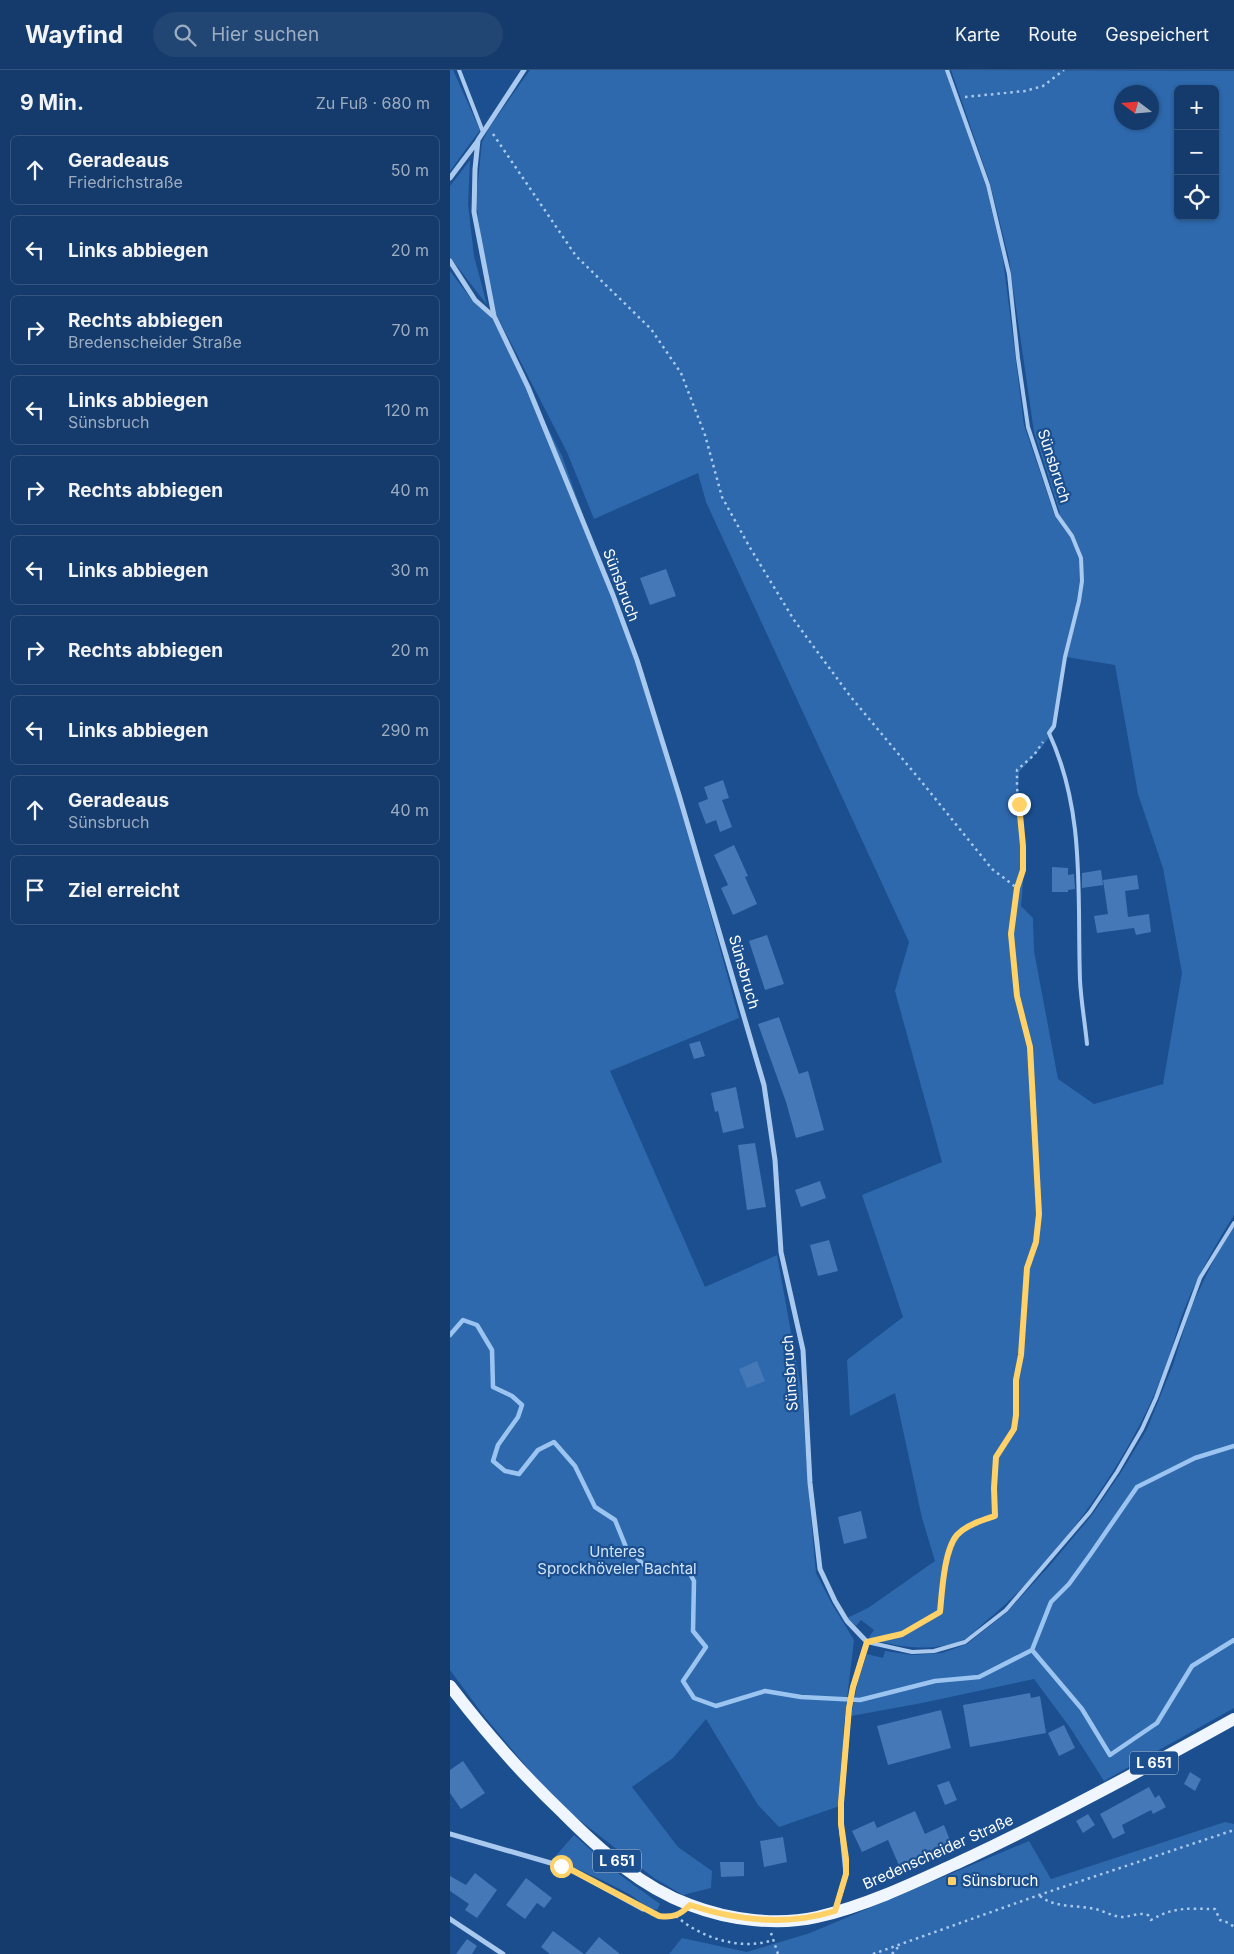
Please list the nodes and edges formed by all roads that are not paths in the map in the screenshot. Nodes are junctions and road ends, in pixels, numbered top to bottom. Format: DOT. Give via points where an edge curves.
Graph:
graph roads {
  1 [pos="459,70"];
  2 [pos="524,70"];
  3 [pos="947,70"];
  4 [pos="483,132"];
  5 [pos="478,140"];
  6 [pos="450,178"];
  7 [pos="450,261"];
  8 [pos="494,316"];
  9 [pos="1087,1044"];
  10 [pos="1234,1222"];
  11 [pos="868,1642"];
  12 [pos="450,1686"];
  13 [pos="1234,1719"];
  14 [pos="450,1834"];
  15 [pos="643,1909"];
  16 [pos="835,1911"];
  17 [pos="450,1919"];
  18 [pos="503,1954"];
  1 -- 4 [label="lane"];
  2 -- 4 [label="street, Sünsbruch"];
  3 -- 9 [label="lane, Sünsbruch" via="988,185 1009,274 1028,427 1057,515 1072,536 1081,558 1079,601 1050,733 1072,801 1078,853 1080,981"];
  4 -- 5 [label="street, Sünsbruch"];
  5 -- 6 [label="street"];
  5 -- 8 [label="street, Sünsbruch" via="474,212"];
  7 -- 8 [label="street" via="475,300"];
  8 -- 11 [label="street, Sünsbruch" via="528,387 637,660 764,1085 775,1160 781,1252 803,1350 810,1483 820,1569 847,1621"];
  10 -- 11 [label="lane" via="1200,1278 1156,1398 1117,1472 1090,1512 1006,1610 965,1642 934,1651 912,1652"];
  11 -- 16 [label="street" via="849,1708 841,1803 846,1874"];
  12 -- 16 [label="main road, Bredenscheider Straße / L 651" via="510,1760 586,1836 650,1886 690,1905 724,1915 792,1920"];
  13 -- 16 [label="main road, Bredenscheider Straße / L 651" via="1030,1828 948,1867"];
  14 -- 15 [label="street" via="568,1868"];
  17 -- 18 [label="street"];
}
